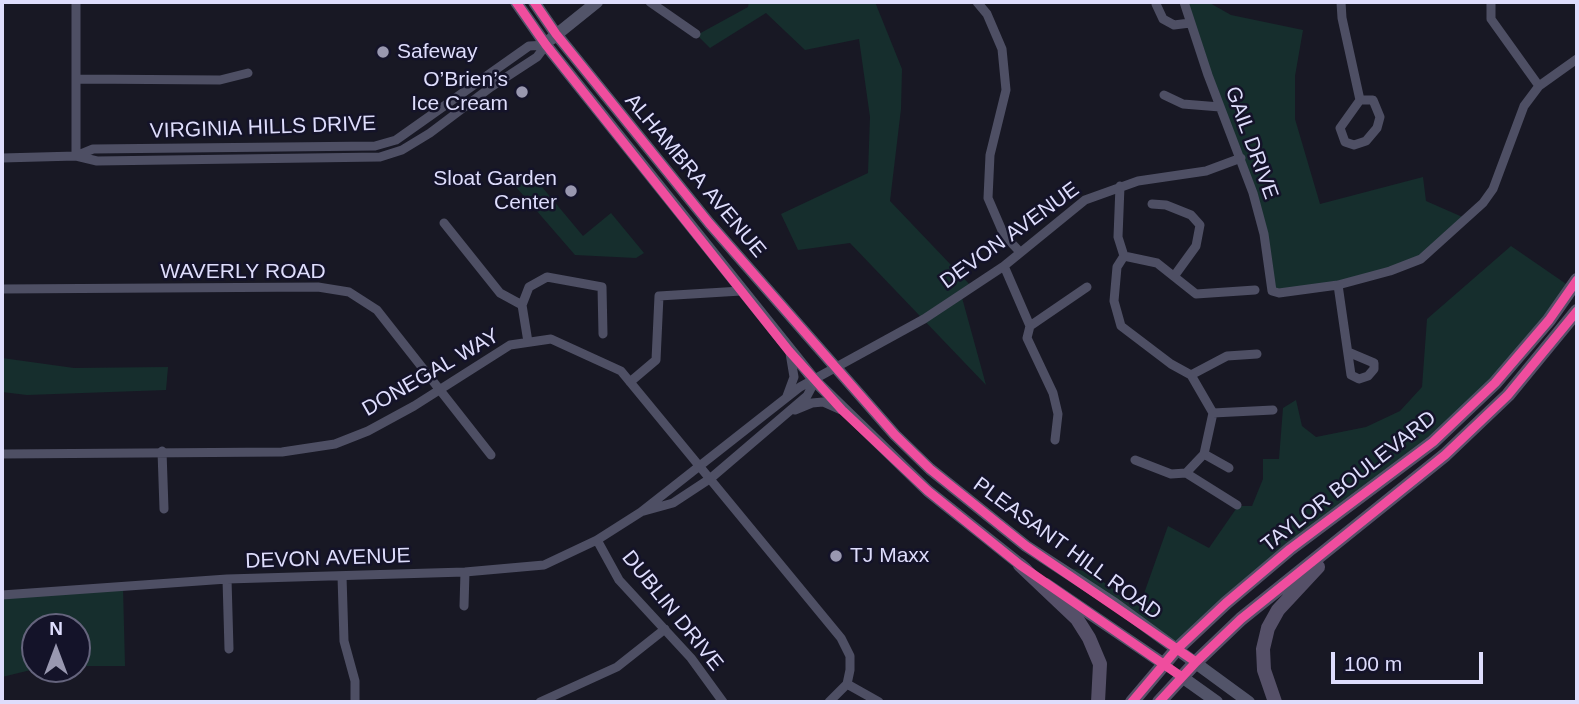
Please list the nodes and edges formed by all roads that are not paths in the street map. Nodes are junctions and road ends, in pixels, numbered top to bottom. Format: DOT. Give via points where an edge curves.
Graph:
graph roads {
  1 [pos="76,2"];
  2 [pos="516,2"];
  3 [pos="534,2"];
  4 [pos="597,2"];
  5 [pos="650,2"];
  6 [pos="977,2"];
  7 [pos="1184,2"];
  8 [pos="1341,2"];
  9 [pos="1491,2"];
  10 [pos="1156,4"];
  11 [pos="1189,23"];
  12 [pos="556,34"];
  13 [pos="695,34"];
  14 [pos="545,44"];
  15 [pos="1577,59"];
  16 [pos="248,73"];
  17 [pos="78,79"];
  18 [pos="1539,86"];
  19 [pos="1164,95"];
  20 [pos="1360,100"];
  21 [pos="1220,107"];
  22 [pos="76,156"];
  23 [pos="2,158"];
  24 [pos="1241,158"];
  25 [pos="1120,186"];
  26 [pos="1152,204"];
  27 [pos="444,223"];
  28 [pos="1020,252"];
  29 [pos="1124,256"];
  30 [pos="1004,265"];
  31 [pos="1175,275"];
  32 [pos="1577,280"];
  33 [pos="1338,285"];
  34 [pos="1087,287"];
  35 [pos="2,289"];
  36 [pos="1255,290"];
  37 [pos="741,291"];
  38 [pos="522,304"];
  39 [pos="1577,311"];
  40 [pos="1030,326"];
  41 [pos="603,334"];
  42 [pos="528,342"];
  43 [pos="789,351"];
  44 [pos="1348,352"];
  45 [pos="1257,354"];
  46 [pos="836,368"];
  47 [pos="1191,375"];
  48 [pos="815,381"];
  49 [pos="630,382"];
  50 [pos="440,389"];
  51 [pos="781,402"];
  52 [pos="842,410"];
  53 [pos="1273,410"];
  54 [pos="787,413"];
  55 [pos="1213,413"];
  56 [pos="1055,440"];
  57 [pos="162,451"];
  58 [pos="2,454"];
  59 [pos="1204,454"];
  60 [pos="491,455"];
  61 [pos="1135,460"];
  62 [pos="699,464"];
  63 [pos="1228,468"];
  64 [pos="1185,473"];
  65 [pos="711,478"];
  66 [pos="1237,505"];
  67 [pos="164,509"];
  68 [pos="641,512"];
  69 [pos="1348,533"];
  70 [pos="597,540"];
  71 [pos="1020,565"];
  72 [pos="465,572"];
  73 [pos="342,576"];
  74 [pos="227,579"];
  75 [pos="2,594"];
  76 [pos="464,606"];
  77 [pos="665,629"];
  78 [pos="229,649"];
  79 [pos="1176,650"];
  80 [pos="1195,662"];
  81 [pos="1164,664"];
  82 [pos="1182,677"];
  83 [pos="847,684"];
  84 [pos="355,702"];
  85 [pos="540,702"];
  86 [pos="723,702"];
  87 [pos="829,702"];
  88 [pos="879,702"];
  89 [pos="1098,702"];
  90 [pos="1132,702"];
  91 [pos="1159,702"];
  92 [pos="1217,702"];
  93 [pos="1249,702"];
  94 [pos="1275,702"];
  1 -- 17 [label="street"];
  2 -- 14 [label="main road, ALHAMBRA AVENUE"];
  3 -- 12 [label="main road, ALHAMBRA AVENUE"];
  4 -- 12 [label="main road"];
  5 -- 13 [label="street"];
  6 -- 28 [label="street" via="1002,49 1006,90 990,155 988,198 1004,235"];
  7 -- 11 [label="street, GAIL DRIVE"];
  8 -- 20 [label="street"];
  9 -- 18 [label="street" via="1491,19"];
  10 -- 11 [label="street" via="1163,19 1174,25"];
  11 -- 21 [label="street, GAIL DRIVE"];
  12 -- 14 [label="main road"];
  12 -- 46 [label="main road, ALHAMBRA AVENUE" via="709,223"];
  14 -- 22 [label="street, VIRGINIA HILLS DRIVE" via="529,46 384,144 93,149"];
  14 -- 22 [label="street, VIRGINIA HILLS DRIVE" via="537,57 430,133 380,157 97,161"];
  14 -- 37 [label="main road, ALHAMBRA AVENUE"];
  15 -- 18 [label="street"];
  16 -- 17 [label="street" via="220,79"];
  17 -- 22 [label="street"];
  18 -- 33 [label="street" via="1524,106 1483,204 1421,259"];
  19 -- 21 [label="street" via="1183,104"];
  20 -- 20 [label="street" via="1373,100 1380,117 1366,141 1354,145 1345,142 1340,128"];
  21 -- 24 [label="street, GAIL DRIVE"];
  22 -- 23 [label="street, VIRGINIA HILLS DRIVE"];
  24 -- 25 [label="street, DEVON AVENUE" via="1206,171"];
  24 -- 33 [label="street, GAIL DRIVE" via="1264,234 1272,291"];
  25 -- 28 [label="street, DEVON AVENUE" via="1085,200"];
  25 -- 29 [label="street" via="1118,237"];
  26 -- 31 [label="street" via="1191,215 1200,225 1196,246"];
  27 -- 38 [label="street" via="500,293"];
  28 -- 30 [label="street, DEVON AVENUE"];
  29 -- 31 [label="street" via="1157,263"];
  29 -- 47 [label="street" via="1117,267 1114,301 1121,326"];
  30 -- 40 [label="street"];
  30 -- 46 [label="street, DEVON AVENUE" via="925,319"];
  31 -- 36 [label="street" via="1196,294"];
  32 -- 79 [label="main road, TAYLOR BOULEVARD" via="1495,383 1433,442 1290,549"];
  33 -- 44 [label="street"];
  34 -- 40 [label="street"];
  35 -- 50 [label="street, WAVERLY ROAD" via="318,287 349,292 377,310"];
  37 -- 43 [label="main road, ALHAMBRA AVENUE"];
  37 -- 49 [label="street" via="659,296 656,360"];
  38 -- 41 [label="street" via="529,287 547,277 602,287"];
  38 -- 42 [label="street"];
  39 -- 69 [label="main road, TAYLOR BOULEVARD" via="1508,395 1445,455"];
  40 -- 56 [label="street" via="1027,338 1058,414"];
  42 -- 49 [label="street, DONEGAL WAY" via="551,339 621,371"];
  42 -- 50 [label="street, DONEGAL WAY" via="510,345"];
  43 -- 48 [label="main road, ALHAMBRA AVENUE"];
  43 -- 51 [label="street" via="794,377"];
  45 -- 47 [label="street" via="1227,356"];
  46 -- 48 [label="street, DEVON AVENUE"];
  46 -- 79 [label="main road, PLEASANT HILL ROAD" via="895,435 982,512"];
  47 -- 55 [label="street"];
  48 -- 51 [label="street, DEVON AVENUE"];
  48 -- 52 [label="main road, PLEASANT HILL ROAD"];
  48 -- 54 [label="street, DEVON AVENUE" via="807,396"];
  49 -- 62 [label="street, DONEGAL WAY"];
  50 -- 57 [label="street, DONEGAL WAY" via="368,431 335,443 282,452"];
  50 -- 60 [label="street, WAVERLY ROAD"];
  51 -- 62 [label="street, DEVON AVENUE"];
  52 -- 54 [label="street, DEVON AVENUE" via="823,402"];
  52 -- 71 [label="main road, PLEASANT HILL ROAD" via="928,491"];
  53 -- 55 [label="street"];
  54 -- 65 [label="street, DEVON AVENUE"];
  55 -- 59 [label="street"];
  57 -- 58 [label="street, DONEGAL WAY"];
  57 -- 67 [label="street"];
  59 -- 63 [label="street"];
  59 -- 64 [label="street"];
  61 -- 64 [label="street" via="1157,470"];
  62 -- 65 [label="street, DONEGAL WAY"];
  62 -- 68 [label="street, DEVON AVENUE"];
  64 -- 66 [label="street"];
  65 -- 68 [label="street, DEVON AVENUE" via="673,503"];
  65 -- 83 [label="street, DONEGAL WAY" via="841,638 850,656"];
  68 -- 70 [label="street, DEVON AVENUE"];
  69 -- 80 [label="main road, TAYLOR BOULEVARD"];
  69 -- 94 [label="main road" via="1292,592 1268,628 1264,670"];
  70 -- 72 [label="street, DEVON AVENUE" via="544,565"];
  70 -- 77 [label="street, DUBLIN DRIVE" via="619,580"];
  71 -- 81 [label="main road, PLEASANT HILL ROAD"];
  71 -- 89 [label="main road" via="1077,619 1089,638 1100,664"];
  72 -- 73 [label="street, DEVON AVENUE"];
  72 -- 76 [label="street"];
  73 -- 74 [label="street, DEVON AVENUE"];
  73 -- 84 [label="street" via="344,641 355,681"];
  74 -- 75 [label="street, DEVON AVENUE"];
  74 -- 78 [label="street"];
  77 -- 85 [label="street" via="617,667"];
  77 -- 86 [label="street, DUBLIN DRIVE"];
  79 -- 80 [label="main road, PLEASANT HILL ROAD"];
  79 -- 81 [label="main road, TAYLOR BOULEVARD"];
  80 -- 82 [label="main road, TAYLOR BOULEVARD"];
  80 -- 93 [label="main road, PLEASANT HILL ROAD"];
  81 -- 82 [label="main road, PLEASANT HILL ROAD"];
  81 -- 90 [label="main road, TAYLOR BOULEVARD"];
  82 -- 91 [label="main road, TAYLOR BOULEVARD"];
  82 -- 92 [label="main road, PLEASANT HILL ROAD"];
  83 -- 87 [label="street"];
  83 -- 88 [label="street"];
}
